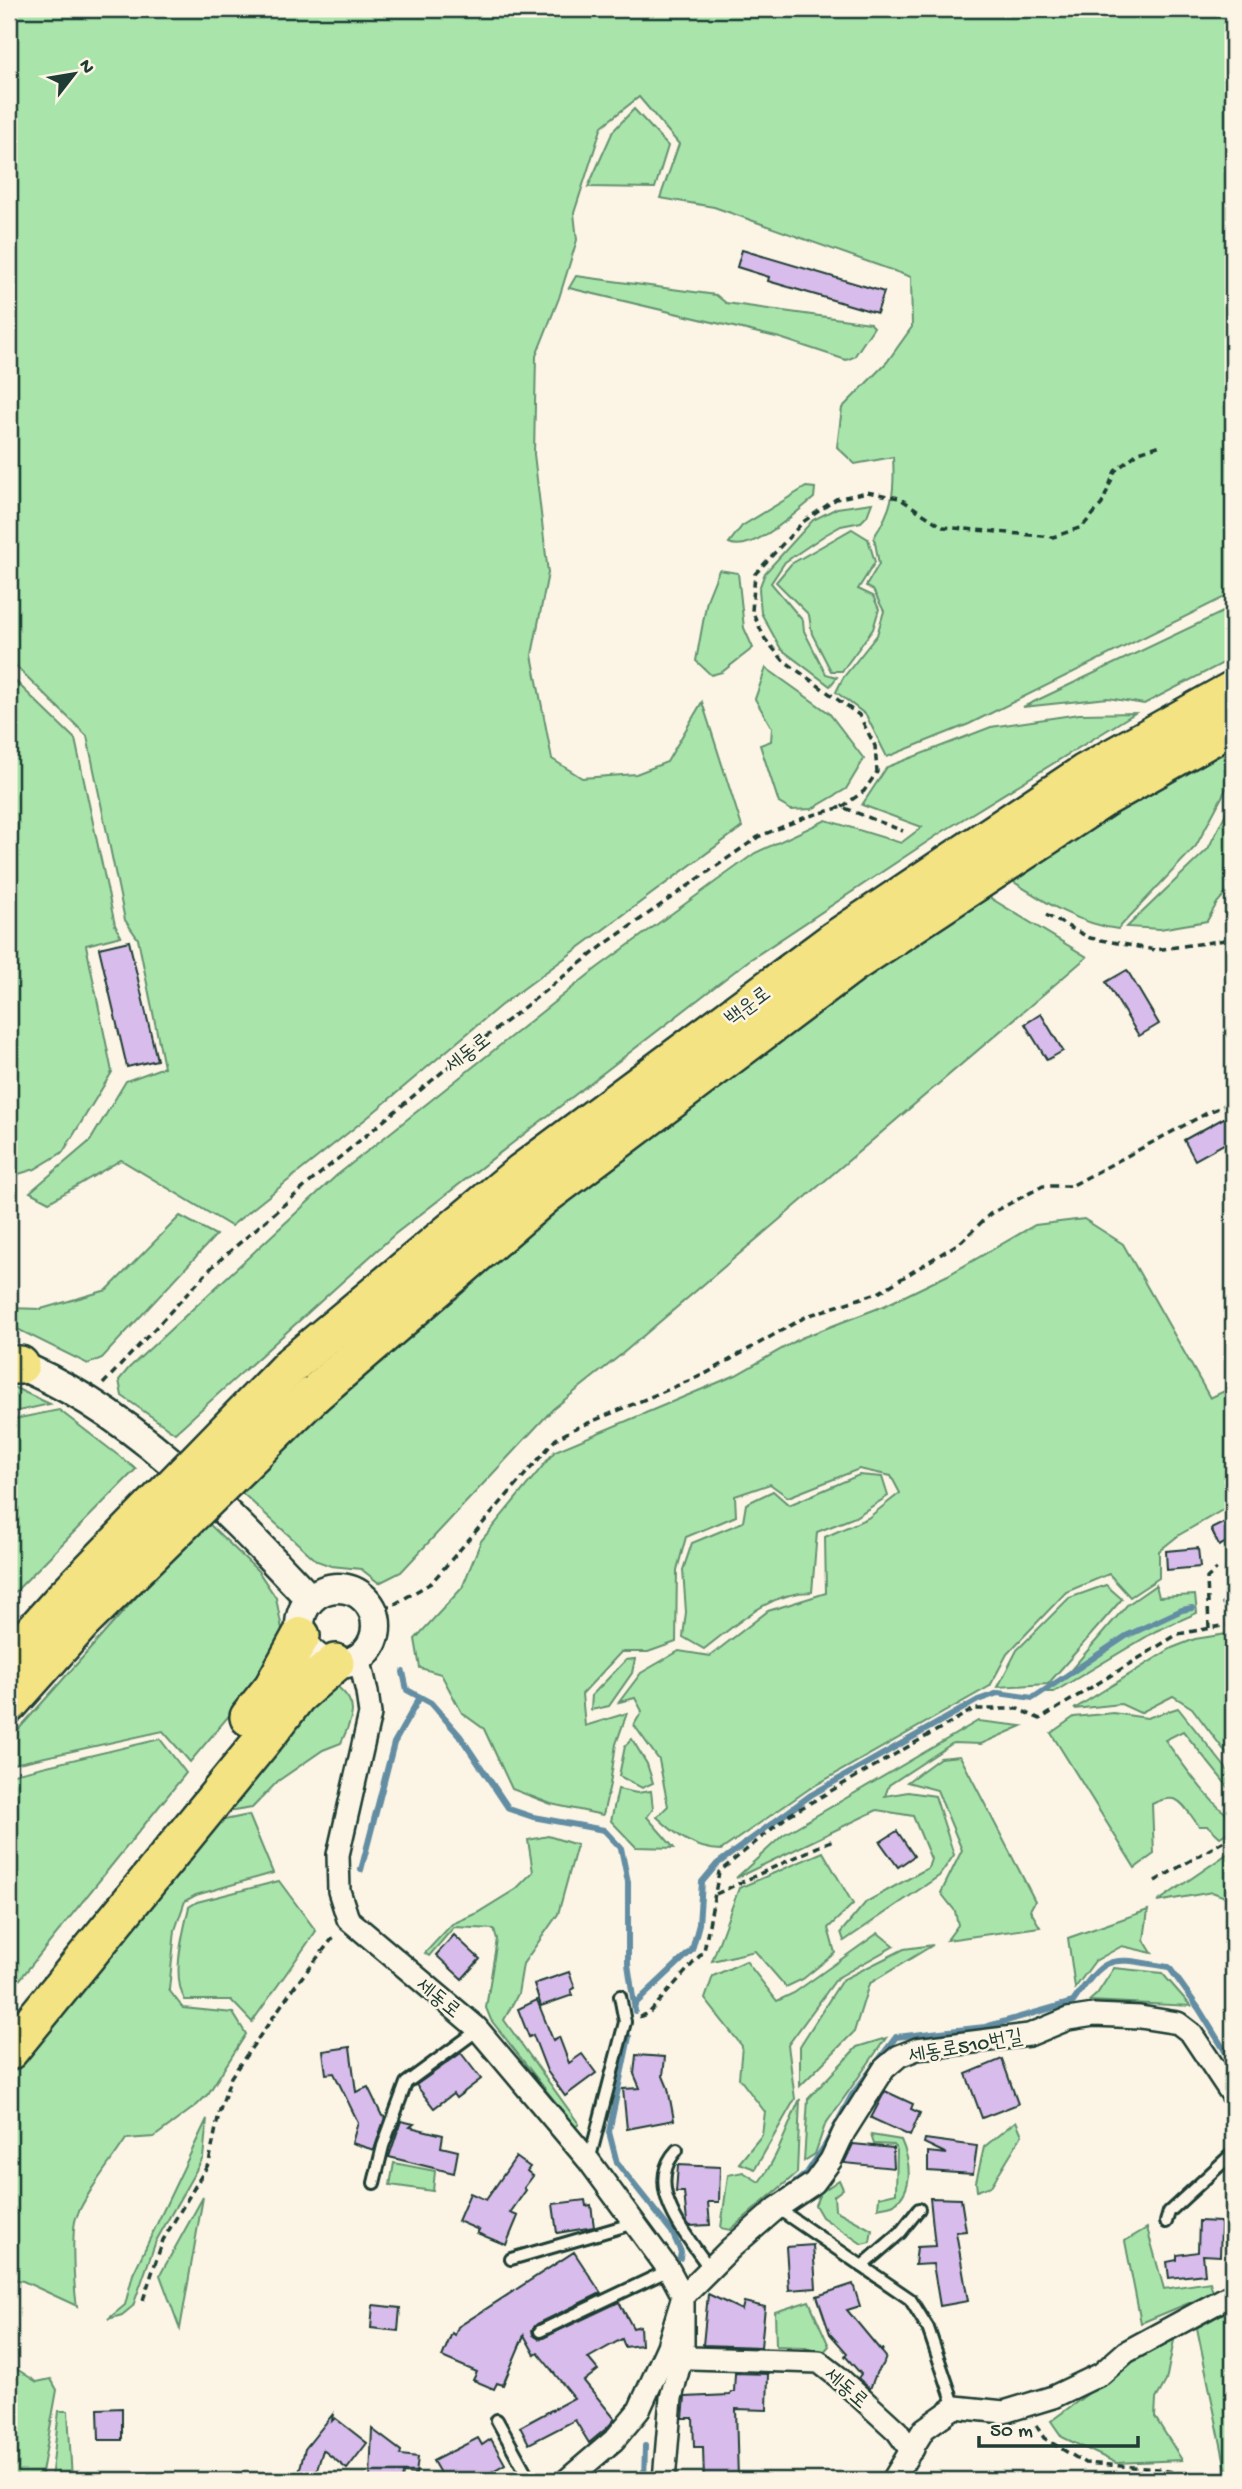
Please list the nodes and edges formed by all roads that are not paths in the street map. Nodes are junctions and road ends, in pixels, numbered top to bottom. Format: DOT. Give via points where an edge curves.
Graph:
graph roads {
  1 [pos="1233,690"];
  2 [pos="1233,725"];
  3 [pos="12,1364"];
  4 [pos="310,1599"];
  5 [pos="72,1611"];
  6 [pos="301,1636"];
  7 [pos="9,1659"];
  8 [pos="347,1660"];
  9 [pos="9,1704"];
  10 [pos="620,1996"];
  11 [pos="9,2015"];
  12 [pos="478,2030"];
  13 [pos="9,2052"];
  14 [pos="1233,2096"];
  15 [pos="677,2150"];
  16 [pos="1233,2153"];
  17 [pos="589,2161"];
  18 [pos="374,2183"];
  19 [pos="778,2208"];
  20 [pos="919,2209"];
  21 [pos="1166,2222"];
  22 [pos="635,2224"];
  23 [pos="511,2259"];
  24 [pos="862,2266"];
  25 [pos="710,2269"];
  26 [pos="669,2270"];
  27 [pos="1233,2294"];
  28 [pos="683,2296"];
  29 [pos="540,2331"];
  30 [pos="682,2351"];
  31 [pos="954,2407"];
  32 [pos="497,2420"];
  33 [pos="913,2449"];
  34 [pos="530,2480"];
  35 [pos="567,2480"];
  36 [pos="664,2480"];
  37 [pos="893,2480"];
  1 -- 5 [label="highway, 백운로, bridge" via="1085,773 833,941 522,1172 292,1364"];
  2 -- 5 [label="highway, 백운로, bridge" via="1104,798 852,964 544,1196"];
  3 -- 4 [label="street" via="87,1401 153,1447 226,1510"];
  4 -- 6 [label="street" via="303,1610"];
  4 -- 8 [label="street" via="332,1588 344,1588 365,1599 376,1633 372,1644"];
  5 -- 7 [label="highway"];
  5 -- 9 [label="highway"];
  6 -- 8 [label="street" via="316,1657 328,1663"];
  6 -- 11 [label="highway" via="273,1687"];
  8 -- 12 [label="street, 세동로" via="370,1714 338,1854 340,1891 348,1919"];
  8 -- 13 [label="highway" via="297,1696"];
  10 -- 17 [label="lane" via="625,2022"];
  12 -- 17 [label="street, 세동로"];
  12 -- 18 [label="lane" via="406,2083"];
  14 -- 19 [label="street, 세동로510번길" via="1191,2033 1178,2023 1140,2017 1094,2015 1068,2019 1028,2035 917,2049 884,2069 814,2183"];
  15 -- 25 [label="lane" via="669,2158 662,2182 675,2219"];
  16 -- 21 [label="lane" via="1169,2212"];
  17 -- 22 [label="street, 세동로"];
  19 -- 24 [label="lane"];
  19 -- 25 [label="street, 세동로510번길"];
  20 -- 24 [label="lane" via="900,2233"];
  22 -- 23 [label="lane"];
  22 -- 26 [label="street, 세동로"];
  24 -- 31 [label="lane" via="910,2299 928,2328"];
  25 -- 28 [label="street, 세동로510번길"];
  26 -- 28 [label="street, 세동로"];
  26 -- 29 [label="lane"];
  27 -- 31 [label="street" via="1126,2352 1101,2374 1053,2397 1003,2412"];
  28 -- 30 [label="street, 세동로"];
  28 -- 35 [label="street" via="668,2346 639,2410 614,2440"];
  30 -- 33 [label="street, 세동로" via="691,2358 819,2362"];
  30 -- 36 [label="street, 세동로" via="671,2398"];
  31 -- 33 [label="street" via="924,2429"];
  32 -- 34 [label="lane"];
  33 -- 37 [label="street"];
}
